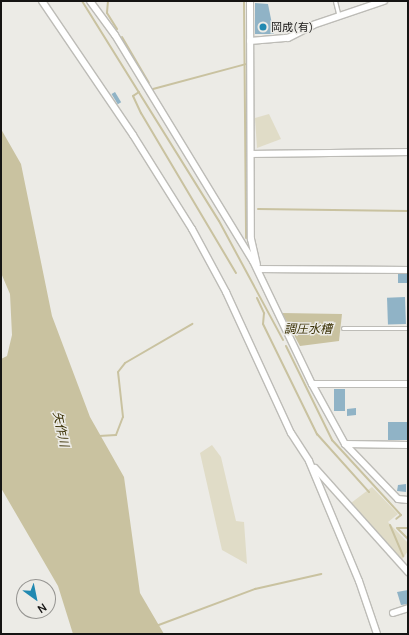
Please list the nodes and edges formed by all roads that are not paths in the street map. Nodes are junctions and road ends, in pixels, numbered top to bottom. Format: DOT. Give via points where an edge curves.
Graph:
graph roads {
  1 [pos="42,1"];
  2 [pos="90,1"];
  3 [pos="250,1"];
  4 [pos="335,1"];
  5 [pos="384,1"];
  6 [pos="339,17"];
  7 [pos="250,41"];
  8 [pos="408,152"];
  9 [pos="252,154"];
  10 [pos="258,269"];
  11 [pos="408,270"];
  12 [pos="343,328"];
  13 [pos="408,328"];
  14 [pos="312,384"];
  15 [pos="408,384"];
  16 [pos="345,444"];
  17 [pos="408,444"];
  18 [pos="310,461"];
  19 [pos="408,500"];
  20 [pos="408,572"];
  21 [pos="408,608"];
  22 [pos="393,613"];
  23 [pos="377,634"];
  1 -- 18 [label="street" via="133,135 192,230 226,292 290,433"];
  2 -- 10 [label="street" via="115,35"];
  3 -- 7 [label="street"];
  4 -- 6 [label="lane"];
  5 -- 6 [label="street"];
  6 -- 7 [label="street" via="313,25 288,38"];
  7 -- 9 [label="street"];
  8 -- 9 [label="street"];
  9 -- 10 [label="street" via="251,239"];
  10 -- 11 [label="street"];
  10 -- 14 [label="street"];
  12 -- 13 [label="lane"];
  14 -- 15 [label="street"];
  14 -- 16 [label="street"];
  16 -- 17 [label="street"];
  16 -- 19 [label="street" via="398,499"];
  18 -- 20 [label="street"];
  18 -- 23 [label="street" via="359,581"];
  21 -- 22 [label="street"];
}
